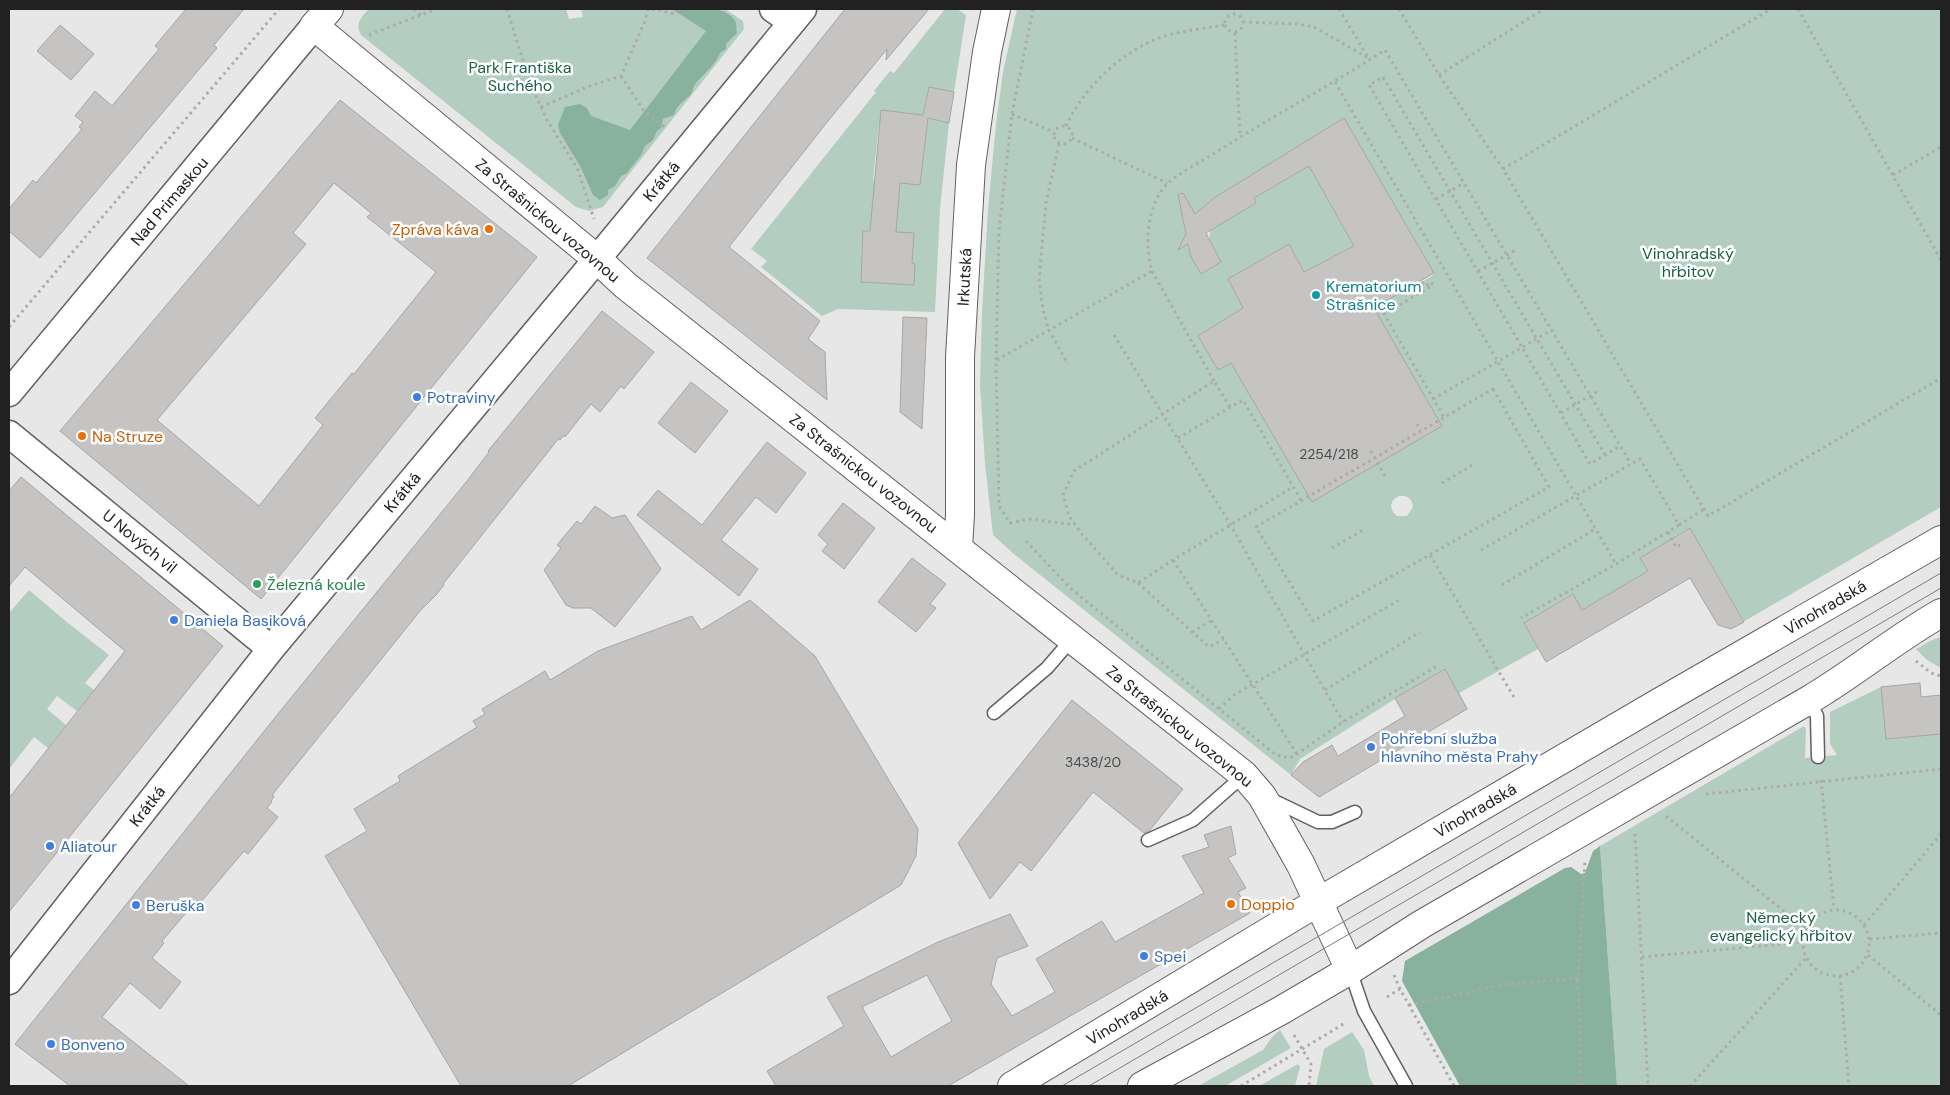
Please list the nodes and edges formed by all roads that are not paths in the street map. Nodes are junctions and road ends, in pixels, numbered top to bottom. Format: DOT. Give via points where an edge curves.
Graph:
graph roads {
  1 [pos="996,9"];
  2 [pos="789,13"];
  3 [pos="322,18"];
  4 [pos="597,259"];
  5 [pos="9,393"];
  6 [pos="9,434"];
  7 [pos="1941,540"];
  8 [pos="958,548"];
  9 [pos="1935,619"];
  10 [pos="1072,639"];
  11 [pos="271,649"];
  12 [pos="1809,700"];
  13 [pos="994,713"];
  14 [pos="1818,757"];
  15 [pos="1244,775"];
  16 [pos="1262,796"];
  17 [pos="1354,812"];
  18 [pos="1148,840"];
  19 [pos="1318,902"];
  20 [pos="1350,970"];
  21 [pos="9,981"];
  22 [pos="1012,1086"];
  23 [pos="1142,1086"];
  24 [pos="1406,1086"];
  1 -- 8 [label="main road, Irkutská" via="971,164 960,357"];
  2 -- 4 [label="street, Krátká" via="689,146"];
  3 -- 4 [label="main road, Za Strašnickou vozovnou"];
  3 -- 5 [label="street, Nad Primaskou"];
  4 -- 8 [label="main road, Za Strašnickou vozovnou" via="624,285"];
  4 -- 11 [label="street, Krátká"];
  6 -- 11 [label="street, U Nových vil"];
  7 -- 19 [label="main road, Vinohradská"];
  8 -- 10 [label="main road, Za Strašnickou vozovnou"];
  9 -- 12 [label="main road" via="1900,637 1837,684"];
  10 -- 13 [label="lane" via="1047,668"];
  10 -- 15 [label="main road, Za Strašnickou vozovnou"];
  11 -- 21 [label="street, Krátká"];
  12 -- 14 [label="lane" via="1817,716"];
  12 -- 20 [label="main road" via="1430,919"];
  15 -- 16 [label="main road, Za Strašnickou vozovnou"];
  15 -- 18 [label="lane" via="1193,820"];
  16 -- 17 [label="lane" via="1318,822 1332,822"];
  16 -- 19 [label="main road, Za Strašnickou vozovnou"];
  19 -- 20 [label="main road, Za Strašnickou vozovnou"];
  19 -- 22 [label="main road, Vinohradská"];
  20 -- 23 [label="main road"];
  20 -- 24 [label="lane" via="1364,1011"];
}
